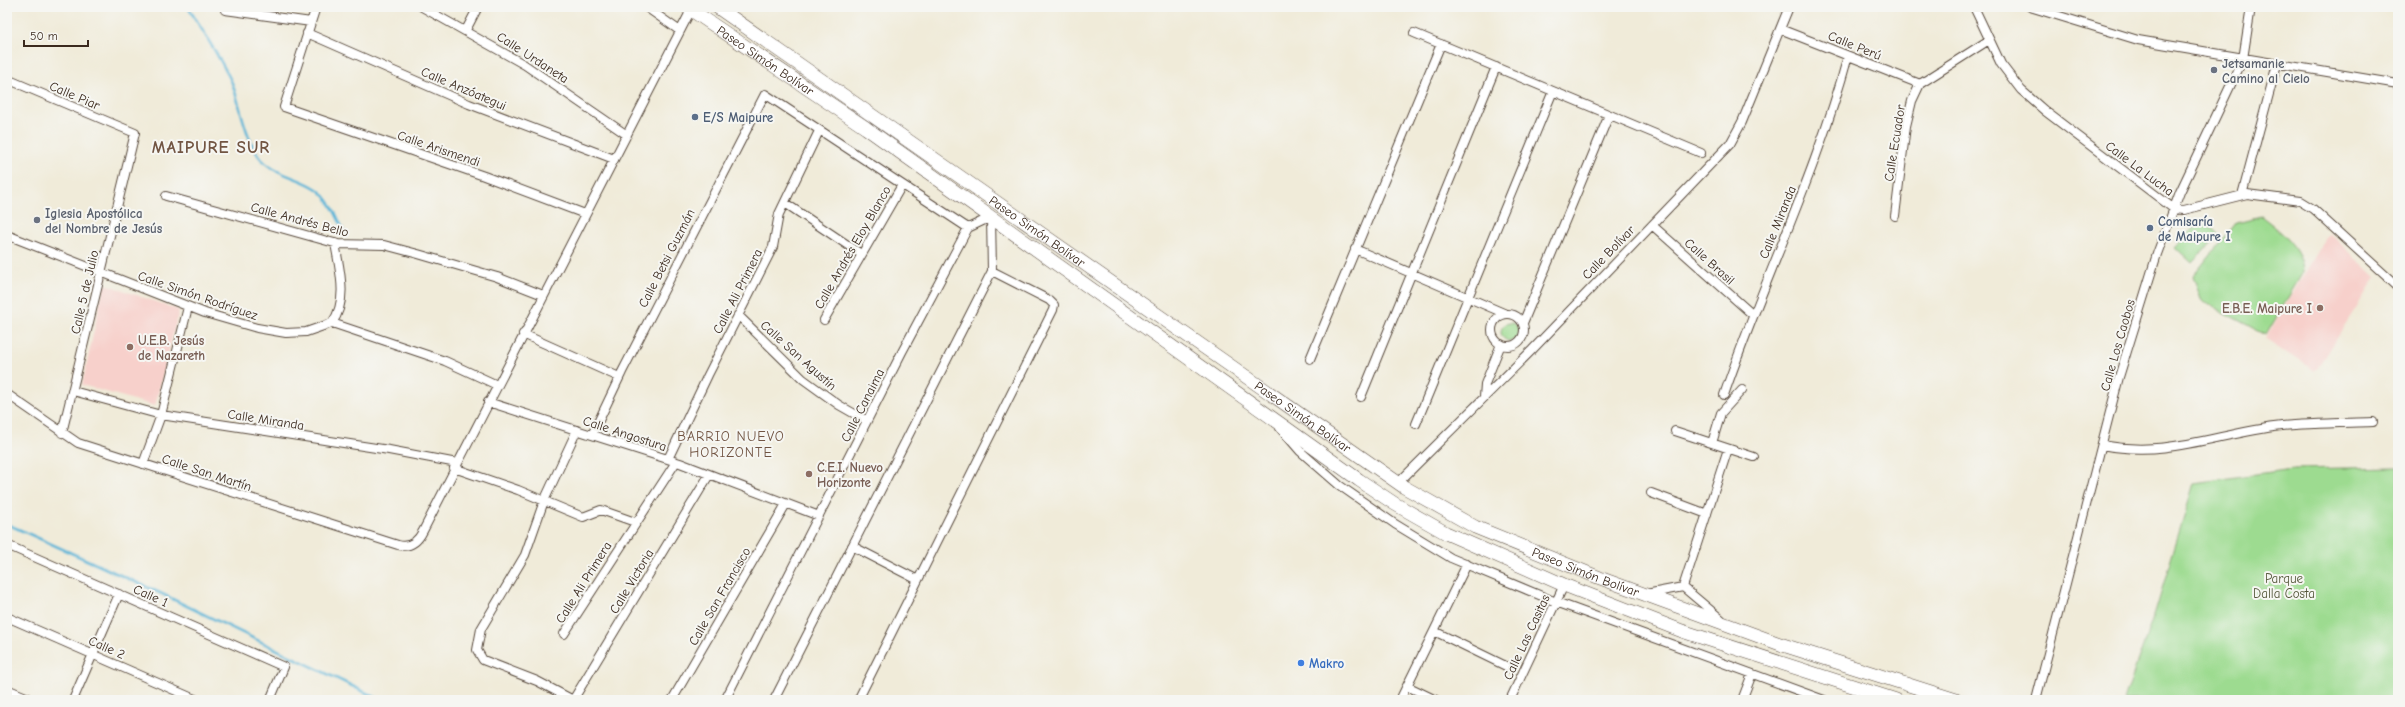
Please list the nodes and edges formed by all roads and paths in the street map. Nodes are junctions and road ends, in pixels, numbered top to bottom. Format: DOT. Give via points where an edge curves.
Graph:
graph roads {
  1 [pos="316,7"];
  2 [pos="422,7"];
  3 [pos="478,7"];
  4 [pos="646,7"];
  5 [pos="717,7"];
  6 [pos="1789,7"];
  7 [pos="1974,7"];
  8 [pos="2030,7"];
  9 [pos="2251,7"];
  10 [pos="689,8"];
  11 [pos="225,10"];
  12 [pos="311,22"];
  13 [pos="1780,29"];
  14 [pos="466,30"];
  15 [pos="680,31"];
  16 [pos="307,33"];
  17 [pos="1414,33"];
  18 [pos="1989,40"];
  19 [pos="1441,44"];
  20 [pos="1848,56"];
  21 [pos="2243,59"];
  22 [pos="2277,64"];
  23 [pos="1496,67"];
  24 [pos="7,79"];
  25 [pos="1920,84"];
  26 [pos="2398,84"];
  27 [pos="1554,91"];
  28 [pos="1609,115"];
  29 [pos="819,131"];
  30 [pos="135,133"];
  31 [pos="627,134"];
  32 [pos="1701,153"];
  33 [pos="614,159"];
  34 [pos="902,185"];
  35 [pos="2242,195"];
  36 [pos="166,196"];
  37 [pos="786,203"];
  38 [pos="999,205"];
  39 [pos="2174,209"];
  40 [pos="585,214"];
  41 [pos="1895,216"];
  42 [pos="991,217"];
  43 [pos="1652,225"];
  44 [pos="968,228"];
  45 [pos="7,235"];
  46 [pos="335,243"];
  47 [pos="1355,249"];
  48 [pos="861,254"];
  49 [pos="992,271"];
  50 [pos="101,273"];
  51 [pos="2398,287"];
  52 [pos="543,296"];
  53 [pos="188,307"];
  54 [pos="1506,314"];
  55 [pos="738,315"];
  56 [pos="1753,315"];
  57 [pos="824,320"];
  58 [pos="332,323"];
  59 [pos="1523,323"];
  60 [pos="523,334"];
  61 [pos="1501,344"];
  62 [pos="1310,359"];
  63 [pos="619,377"];
  64 [pos="497,384"];
  65 [pos="1742,390"];
  66 [pos="73,391"];
  67 [pos="7,394"];
  68 [pos="1724,395"];
  69 [pos="1360,397"];
  70 [pos="1484,397"];
  71 [pos="488,402"];
  72 [pos="161,415"];
  73 [pos="1275,420"];
  74 [pos="867,421"];
  75 [pos="2373,422"];
  76 [pos="1416,424"];
  77 [pos="577,430"];
  78 [pos="1675,430"];
  79 [pos="62,432"];
  80 [pos="592,435"];
  81 [pos="1712,443"];
  82 [pos="2102,446"];
  83 [pos="1728,449"];
  84 [pos="1754,458"];
  85 [pos="672,461"];
  86 [pos="143,464"];
  87 [pos="455,465"];
  88 [pos="709,475"];
  89 [pos="1398,483"];
  90 [pos="1651,493"];
  91 [pos="1385,498"];
  92 [pos="544,501"];
  93 [pos="786,504"];
  94 [pos="1707,514"];
  95 [pos="819,516"];
  96 [pos="635,522"];
  97 [pos="7,545"];
  98 [pos="852,546"];
  99 [pos="1467,564"];
  100 [pos="918,580"];
  101 [pos="1564,585"];
  102 [pos="1683,587"];
  103 [pos="119,594"];
  104 [pos="1644,594"];
  105 [pos="1556,602"];
  106 [pos="7,617"];
  107 [pos="1729,626"];
  108 [pos="1434,631"];
  109 [pos="564,634"];
  110 [pos="93,654"];
  111 [pos="1512,669"];
  112 [pos="1752,674"];
  113 [pos="1407,686"];
  114 [pos="7,689"];
  115 [pos="1891,699"];
  116 [pos="32,700"];
  117 [pos="72,700"];
  118 [pos="197,700"];
  119 [pos="270,700"];
  120 [pos="573,700"];
  121 [pos="672,700"];
  122 [pos="725,700"];
  123 [pos="774,700"];
  124 [pos="858,700"];
  125 [pos="1400,700"];
  126 [pos="1436,700"];
  127 [pos="1510,700"];
  128 [pos="1742,700"];
  129 [pos="1824,700"];
  130 [pos="1956,700"];
  131 [pos="2036,700"];
  1 -- 12 [label="street"];
  2 -- 14 [label="street, Calle Urdaneta"];
  3 -- 14 [label="street"];
  4 -- 15 [label="street"];
  5 -- 38 [label="main road, Paseo Simón Bolívar"];
  6 -- 13 [label="street, Calle Bolívar"];
  7 -- 18 [label="street, Calle La Lucha"];
  8 -- 21 [label="street" via="2138,40"];
  9 -- 21 [label="street, Calle Los Caobos"];
  10 -- 15 [label="street"];
  10 -- 42 [label="main road, Paseo Simón Bolívar" via="866,128"];
  11 -- 12 [label="street"];
  12 -- 16 [label="street"];
  13 -- 20 [label="street, Calle Perú"];
  13 -- 43 [label="street, Calle Bolívar" via="1742,122 1730,144"];
  14 -- 31 [label="street, Calle Urdaneta" via="525,65"];
  15 -- 31 [label="street"];
  16 -- 33 [label="street, Calle Anzóategui" via="469,104"];
  16 -- 40 [label="street, Calle Arismendi" via="284,107"];
  17 -- 19 [label="street"];
  18 -- 25 [label="street"];
  18 -- 39 [label="street, Calle La Lucha" via="2010,76 2031,100"];
  19 -- 23 [label="street"];
  19 -- 47 [label="street"];
  20 -- 25 [label="street, Calle Perú"];
  20 -- 56 [label="street, Calle Miranda" via="1819,152"];
  21 -- 22 [label="street"];
  21 -- 39 [label="street, Calle Los Caobos"];
  22 -- 26 [label="street"];
  22 -- 35 [label="street"];
  23 -- 27 [label="street"];
  23 -- 69 [label="street"];
  24 -- 30 [label="street, Calle Piar"];
  25 -- 41 [label="street, Calle Ecuador" via="1912,101 1906,126"];
  27 -- 28 [label="street"];
  27 -- 76 [label="street"];
  28 -- 32 [label="street"];
  28 -- 59 [label="street"];
  29 -- 34 [label="street"];
  29 -- 37 [label="street, Calle Ali Primera"];
  29 -- 63 [label="street, Calle Betsi Guzmán" via="765,94"];
  30 -- 50 [label="street, Calle 5 de Julio"];
  31 -- 33 [label="street"];
  33 -- 40 [label="street"];
  34 -- 44 [label="street"];
  34 -- 48 [label="street, Calle Andrés Eloy Blanco"];
  35 -- 39 [label="street, Calle La Lucha" via="2184,210"];
  35 -- 51 [label="street, Calle La Lucha" via="2264,196 2306,204"];
  36 -- 46 [label="street, Calle Andrés Bello"];
  37 -- 48 [label="street"];
  37 -- 55 [label="street, Calle Ali Primera" via="778,220 773,247"];
  38 -- 42 [label="main road"];
  38 -- 89 [label="main road, Paseo Simón Bolívar"];
  39 -- 82 [label="street, Calle Los Caobos" via="2119,377"];
  40 -- 52 [label="street"];
  42 -- 44 [label="street"];
  42 -- 49 [label="street"];
  42 -- 73 [label="main road, Paseo Simón Bolívar"];
  43 -- 56 [label="street, Calle Brasil"];
  43 -- 70 [label="street, Calle Bolívar"];
  44 -- 74 [label="street, Calle Canaima"];
  45 -- 50 [label="street, Calle Simón Rodríguez"];
  46 -- 52 [label="street, Calle Andrés Bello" via="384,245 476,270"];
  46 -- 58 [label="street" via="341,277 341,299 337,316"];
  47 -- 54 [label="street"];
  47 -- 62 [label="street"];
  48 -- 57 [label="street, Calle Andrés Eloy Blanco"];
  49 -- 98 [label="street"];
  49 -- 100 [label="street" via="1048,300 1054,308"];
  50 -- 53 [label="street, Calle Simón Rodríguez"];
  50 -- 66 [label="street, Calle 5 de Julio"];
  52 -- 60 [label="street"];
  53 -- 58 [label="street, Calle Simón Rodríguez" via="275,332 306,332"];
  53 -- 72 [label="street"];
  54 -- 59 [label="street" via="1514,315"];
  54 -- 61 [label="street" via="1495,321 1492,328 1494,337"];
  55 -- 74 [label="street, Calle San Agustín" via="815,388"];
  55 -- 85 [label="street, Calle Ali Primera" via="708,374"];
  56 -- 68 [label="street, Calle Miranda"];
  58 -- 64 [label="street" via="446,361"];
  59 -- 61 [label="street" via="1525,331 1519,342 1511,346"];
  60 -- 63 [label="street"];
  60 -- 64 [label="street"];
  61 -- 70 [label="street" via="1485,384"];
  63 -- 80 [label="street, Calle Betsi Guzmán"];
  64 -- 71 [label="street"];
  65 -- 81 [label="street" via="1721,413"];
  66 -- 72 [label="street, Calle Miranda"];
  66 -- 79 [label="street, Calle 5 de Julio"];
  67 -- 79 [label="street, Calle San Martín"];
  70 -- 89 [label="street, Calle Bolívar"];
  71 -- 77 [label="street, Calle Angostura"];
  71 -- 87 [label="street"];
  72 -- 86 [label="street"];
  72 -- 87 [label="street, Calle Miranda" via="389,450"];
  73 -- 91 [label="main road, Paseo Simón Bolívar"];
  73 -- 99 [label="street, Paseo Simón Bolívar" via="1292,443 1339,485 1451,558"];
  74 -- 95 [label="street, Calle Canaima"];
  75 -- 82 [label="street" via="2282,426 2149,450 2125,450"];
  77 -- 80 [label="street, Calle Angostura"];
  77 -- 92 [label="street"];
  78 -- 81 [label="street"];
  79 -- 86 [label="street, Calle San Martín" via="78,443"];
  80 -- 85 [label="street, Calle Angostura"];
  81 -- 83 [label="street"];
  82 -- 131 [label="street, Calle Los Caobos"];
  83 -- 84 [label="street"];
  83 -- 94 [label="street"];
  85 -- 88 [label="street, Calle Angostura"];
  85 -- 96 [label="street, Calle Ali Primera"];
  86 -- 87 [label="street, Calle San Martín" via="398,545 412,544 421,534"];
  87 -- 92 [label="street, Calle Miranda"];
  88 -- 93 [label="street, Calle Angostura"];
  88 -- 120 [label="street, Calle Victoria"];
  89 -- 91 [label="main road"];
  89 -- 104 [label="main road, Paseo Simón Bolívar" via="1451,515 1481,529"];
  90 -- 94 [label="street"];
  91 -- 101 [label="main road, Paseo Simón Bolívar" via="1465,543"];
  92 -- 96 [label="street, Calle Miranda" via="584,517 601,510"];
  92 -- 120 [label="street" via="524,555 481,629 477,650 482,660 537,681"];
  93 -- 95 [label="street, Calle Angostura"];
  93 -- 121 [label="street, Calle San Francisco"];
  94 -- 102 [label="street"];
  95 -- 122 [label="street, Calle Canaima"];
  96 -- 109 [label="street, Calle Ali Primera"];
  97 -- 103 [label="street, Calle 1"];
  98 -- 100 [label="street"];
  98 -- 123 [label="street"];
  99 -- 105 [label="street, Paseo Simón Bolívar"];
  99 -- 108 [label="street"];
  100 -- 124 [label="street"];
  101 -- 105 [label="street, Calle Las Casitas"];
  101 -- 115 [label="main road, Paseo Simón Bolívar" via="1682,631"];
  102 -- 104 [label="street"];
  102 -- 107 [label="street"];
  103 -- 110 [label="street"];
  103 -- 119 [label="street, Calle 1" via="284,667"];
  104 -- 107 [label="main road, Paseo Simón Bolívar"];
  105 -- 112 [label="street, Paseo Simón Bolívar"];
  105 -- 127 [label="street, Calle Las Casitas"];
  106 -- 110 [label="street, Calle 2"];
  107 -- 130 [label="main road, Paseo Simón Bolívar"];
  108 -- 111 [label="street"];
  108 -- 113 [label="street"];
  110 -- 117 [label="street"];
  110 -- 118 [label="street, Calle 2"];
  112 -- 128 [label="street"];
  112 -- 129 [label="street, Paseo Simón Bolívar"];
  113 -- 125 [label="street"];
  113 -- 126 [label="street"];
  114 -- 116 [label="street"];
}
